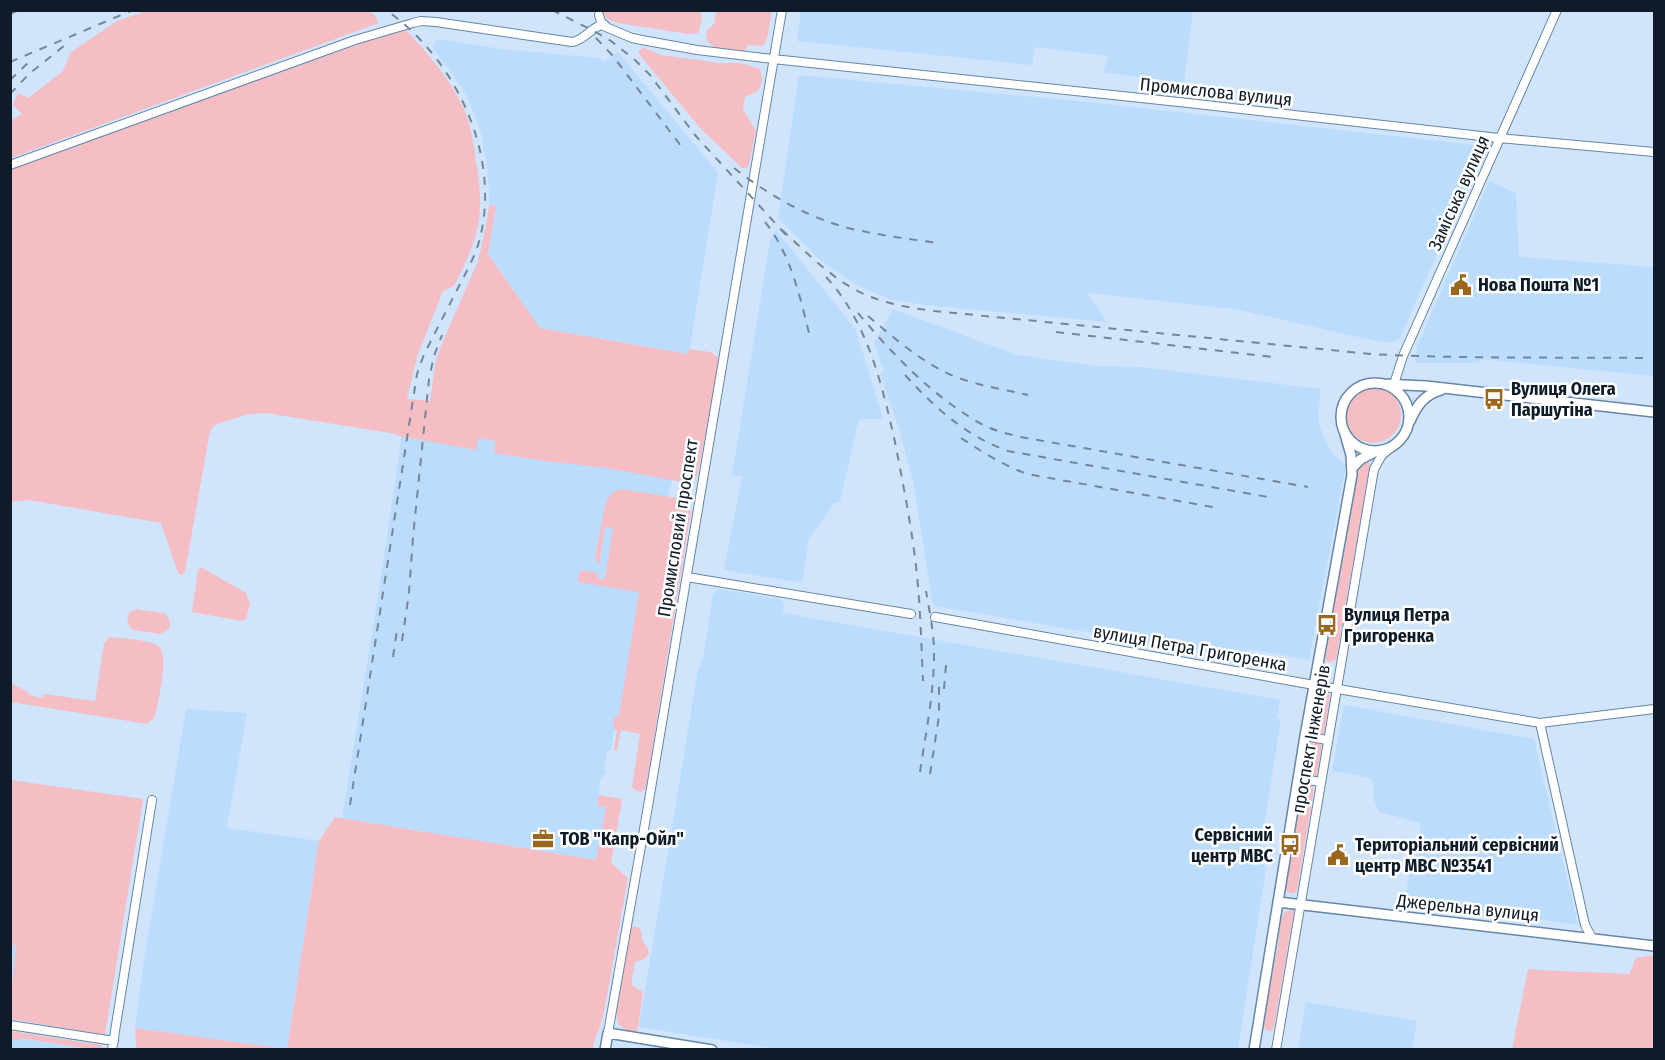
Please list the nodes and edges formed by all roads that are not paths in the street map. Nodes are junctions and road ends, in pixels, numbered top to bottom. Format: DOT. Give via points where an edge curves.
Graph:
graph roads {
  1 [pos="782,10"];
  2 [pos="1557,10"];
  3 [pos="599,15"];
  4 [pos="606,26"];
  5 [pos="773,59"];
  6 [pos="1499,138"];
  7 [pos="1654,153"];
  8 [pos="10,165"];
  9 [pos="1394,386"];
  10 [pos="1453,389"];
  11 [pos="1654,412"];
  12 [pos="1407,428"];
  13 [pos="1345,435"];
  14 [pos="1397,443"];
  15 [pos="1380,451"];
  16 [pos="1353,467"];
  17 [pos="687,577"];
  18 [pos="911,614"];
  19 [pos="935,617"];
  20 [pos="1314,685"];
  21 [pos="1336,688"];
  22 [pos="1654,709"];
  23 [pos="1540,723"];
  24 [pos="1305,736"];
  25 [pos="1328,740"];
  26 [pos="1298,778"];
  27 [pos="1320,782"];
  28 [pos="152,800"];
  29 [pos="1278,902"];
  30 [pos="1299,905"];
  31 [pos="1592,938"];
  32 [pos="1654,946"];
  33 [pos="10,1025"];
  34 [pos="608,1033"];
  35 [pos="113,1045"];
  36 [pos="605,1050"];
  37 [pos="712,1050"];
  38 [pos="1254,1050"];
  39 [pos="1276,1050"];
  1 -- 5 [label="street, Промисловий проспект"];
  2 -- 6 [label="street, Заміська вулиця"];
  3 -- 4 [label="street"];
  4 -- 5 [label="street, Промислова вулиця" via="632,38"];
  4 -- 8 [label="street" via="596,27 572,42 436,22 413,23 355,40"];
  5 -- 6 [label="street, Промислова вулиця"];
  5 -- 17 [label="street, Промисловий проспект"];
  6 -- 7 [label="street, Промислова вулиця"];
  6 -- 9 [label="street, Заміська вулиця" via="1403,356"];
  9 -- 10 [label="street"];
  9 -- 12 [label="street" via="1407,406"];
  9 -- 13 [label="street" via="1374,383 1351,393 1341,414"];
  10 -- 11 [label="street"];
  10 -- 12 [label="street" via="1440,390 1425,398"];
  12 -- 14 [label="street"];
  13 -- 15 [label="street" via="1360,448"];
  13 -- 16 [label="street, проспект Інженерів"];
  14 -- 15 [label="street"];
  14 -- 21 [label="street, проспект Інженерів" via="1382,455 1374,469"];
  15 -- 16 [label="street"];
  16 -- 20 [label="street, проспект Інженерів"];
  17 -- 18 [label="street"];
  17 -- 34 [label="street, Промисловий проспект"];
  19 -- 20 [label="street, вулиця Петра Григоренка"];
  20 -- 21 [label="street, вулиця Петра Григоренка"];
  20 -- 24 [label="street, проспект Інженерів"];
  21 -- 23 [label="street, вулиця Петра Григоренка"];
  21 -- 25 [label="street, проспект Інженерів"];
  22 -- 23 [label="street, вулиця Петра Григоренка"];
  23 -- 31 [label="street" via="1585,925"];
  24 -- 25 [label="street"];
  24 -- 26 [label="street, проспект Інженерів"];
  25 -- 27 [label="street, проспект Інженерів"];
  26 -- 27 [label="street"];
  26 -- 29 [label="street, проспект Інженерів"];
  27 -- 30 [label="street, проспект Інженерів"];
  28 -- 35 [label="street"];
  29 -- 30 [label="street, Джерельна вулиця"];
  29 -- 38 [label="street, проспект Інженерів"];
  30 -- 31 [label="street, Джерельна вулиця"];
  30 -- 39 [label="street, проспект Інженерів"];
  31 -- 32 [label="street, Джерельна вулиця"];
  33 -- 35 [label="street"];
  34 -- 36 [label="street, Промисловий проспект"];
  34 -- 37 [label="street"];
}
